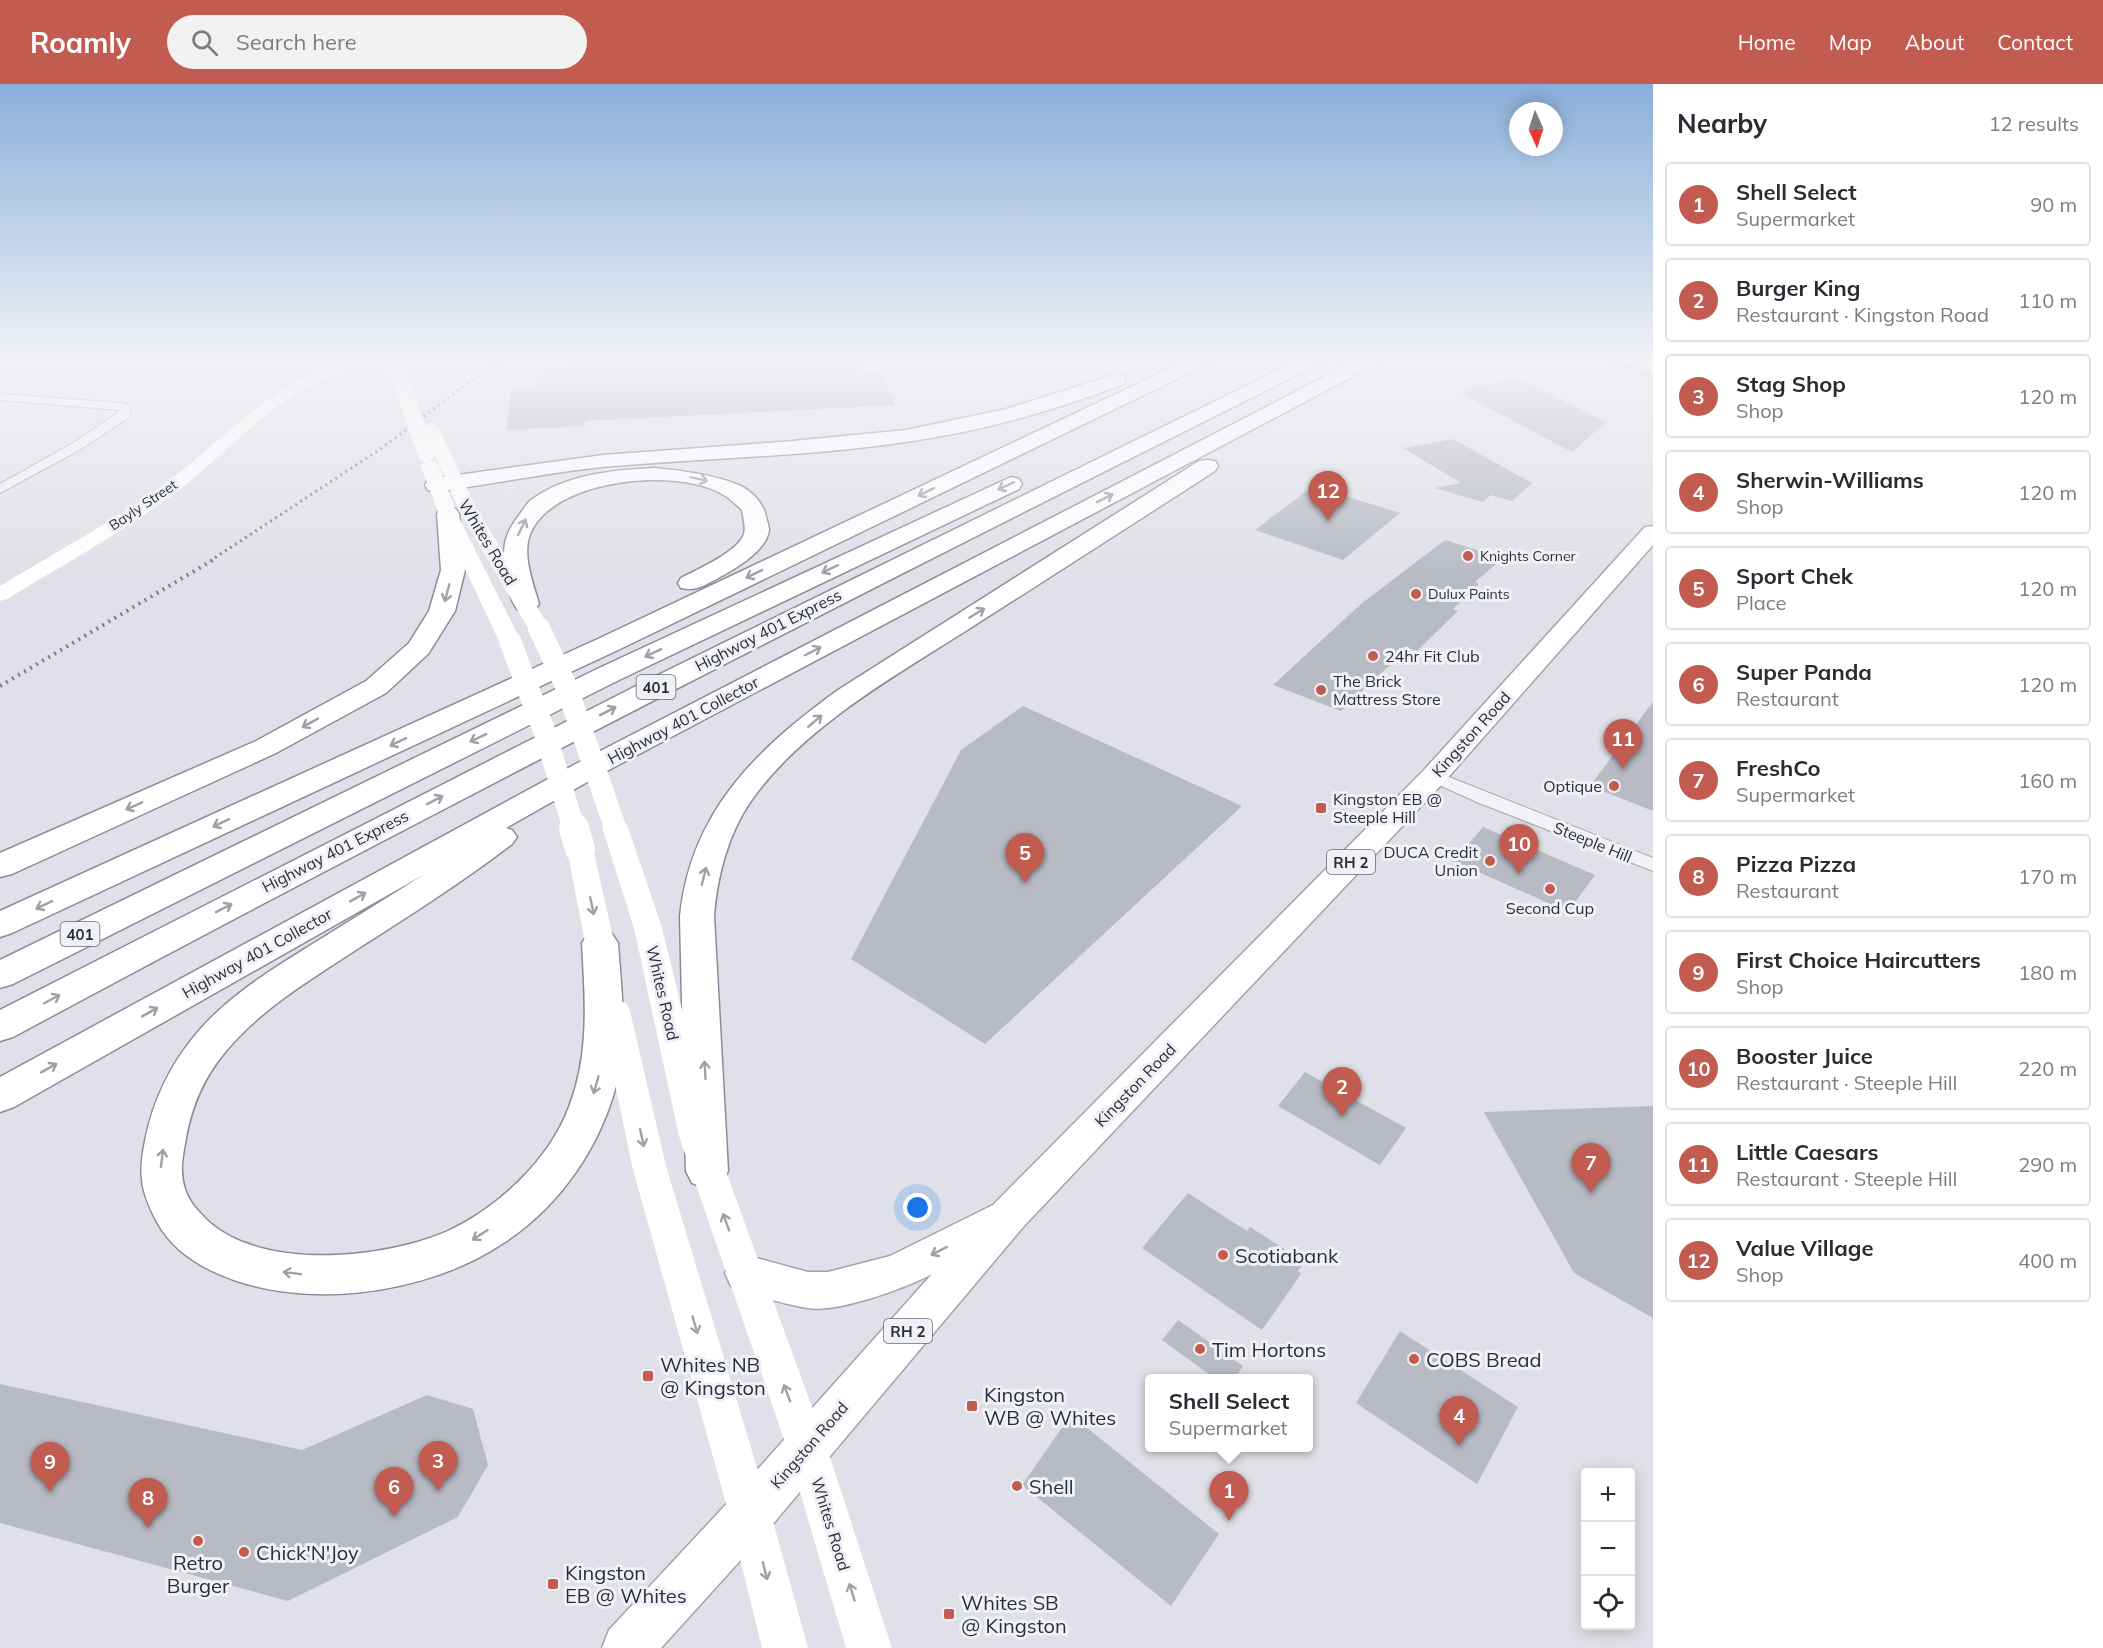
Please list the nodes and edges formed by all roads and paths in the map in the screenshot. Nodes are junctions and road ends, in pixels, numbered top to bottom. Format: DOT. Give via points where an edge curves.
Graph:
graph roads {
  1 [pos="102,431"];
  2 [pos="241,431"];
  3 [pos="426,431"];
  4 [pos="933,431"];
  5 [pos="1053,431"];
  6 [pos="1118,431"];
  7 [pos="1169,431"];
  8 [pos="1234,431"];
  9 [pos="1257,431"];
  10 [pos="445,484"];
  11 [pos="0,489"];
  12 [pos="448,514"];
  13 [pos="1653,532"];
  14 [pos="0,595"];
  15 [pos="526,604"];
  16 [pos="470,708"];
  17 [pos="594,766"];
  18 [pos="1434,776"];
  19 [pos="1653,865"];
  20 [pos="0,866"];
  21 [pos="161,894"];
  22 [pos="0,925"];
  23 [pos="600,943"];
  24 [pos="0,968"];
  25 [pos="0,975"];
  26 [pos="0,1027"];
  27 [pos="0,1096"];
  28 [pos="707,1171"];
  29 [pos="1010,1214"];
  30 [pos="745,1273"];
  31 [pos="807,1448"];
  32 [pos="750,1514"];
  33 [pos="627,1648"];
  34 [pos="785,1648"];
  35 [pos="869,1648"];
  1 -- 11 [label="street"];
  2 -- 14 [label="main road, Bayly Street" via="167,490"];
  3 -- 10 [label="main road, Whites Road, bridge"];
  4 -- 10 [label="highway" via="826,445 600,461"];
  5 -- 16 [label="highway, 401, one-way"];
  6 -- 21 [label="highway, Highway 401 Express / 401, one-way"];
  26 -- 7 [label="highway, Highway 401 Express / 401, one-way" via="761,632"];
  17 -- 8 [label="highway, Highway 401 Collector / 401, one-way"];
  28 -- 9 [label="highway, one-way" via="697,921 700,890 714,843 747,786 767,763 823,715 890,668"];
  10 -- 12 [label="main road, Whites Road"];
  10 -- 15 [label="main road, Whites Road"];
  12 -- 20 [label="highway, one-way" via="453,570 442,611 419,648 375,687 266,747"];
  12 -- 23 [label="main road, Whites Road, one-way, bridge" via="510,641 546,736 580,849"];
  13 -- 18 [label="main road, Kingston Road / RH 2"];
  15 -- 16 [label="highway, one-way" via="516,561 521,527 545,499 583,482 646,474 715,482 740,494 758,520 750,543 721,566 510,680"];
  15 -- 28 [label="main road, Whites Road, bridge" via="567,688 648,928"];
  16 -- 22 [label="highway, 401, one-way"];
  23 -- 17 [label="highway, one-way" via="602,1062 577,1134 542,1187 508,1217 466,1243 394,1266 348,1274 298,1275 251,1267 217,1254 190,1235 170,1208 161,1174 177,1091 220,1030 284,979 464,865"];
  27 -- 17 [label="highway, Highway 401 Collector / 401, one-way"];
  18 -- 19 [label="street, Steeple Hill"];
  18 -- 29 [label="main road, Kingston Road / RH 2"];
  21 -- 24 [label="highway"];
  21 -- 25 [label="highway, Highway 401 Express / 401"];
  23 -- 32 [label="main road, Whites Road, one-way" via="649,1166"];
  30 -- 28 [label="main road, Whites Road, one-way"];
  29 -- 30 [label="main road, one-way" via="898,1272 848,1286 808,1290"];
  29 -- 31 [label="main road, Kingston Road / RH 2"];
  31 -- 30 [label="main road, Whites Road, one-way"];
  31 -- 32 [label="main road, Kingston Road / RH 2"];
  35 -- 31 [label="main road, Whites Road, one-way"];
  32 -- 33 [label="main road, Kingston Road / RH 2"];
  32 -- 34 [label="main road, Whites Road, one-way"];
}
